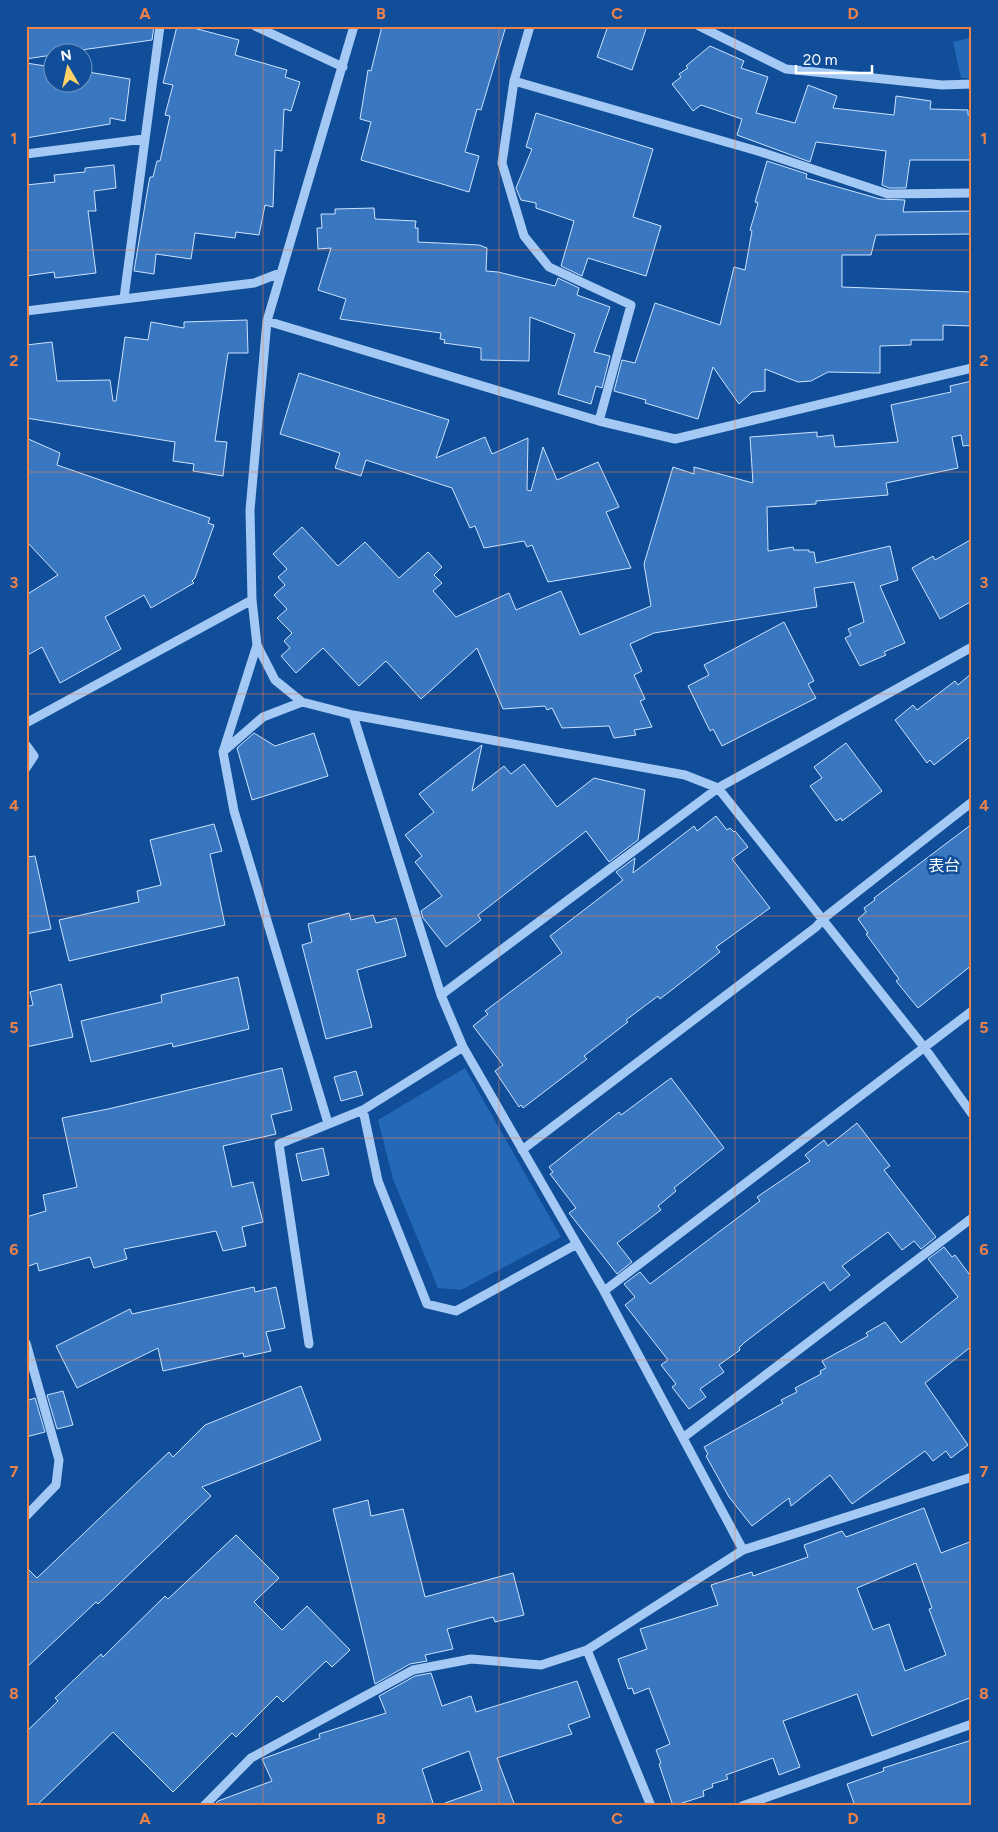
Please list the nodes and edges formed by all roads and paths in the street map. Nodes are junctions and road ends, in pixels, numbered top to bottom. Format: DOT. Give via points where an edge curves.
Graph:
graph roads {
  1 [pos="160,26"];
  2 [pos="255,26"];
  3 [pos="354,26"];
  4 [pos="530,26"];
  5 [pos="699,26"];
  6 [pos="343,67"];
  7 [pos="514,81"];
  8 [pos="972,84"];
  9 [pos="144,139"];
  10 [pos="26,154"];
  11 [pos="972,193"];
  12 [pos="280,273"];
  13 [pos="124,298"];
  14 [pos="26,311"];
  15 [pos="267,321"];
  16 [pos="972,368"];
  17 [pos="599,421"];
  18 [pos="252,600"];
  19 [pos="257,645"];
  20 [pos="972,647"];
  21 [pos="302,702"];
  22 [pos="354,715"];
  23 [pos="26,723"];
  24 [pos="26,745"];
  25 [pos="223,752"];
  26 [pos="26,768"];
  27 [pos="718,788"];
  28 [pos="972,802"];
  29 [pos="824,918"];
  30 [pos="441,995"];
  31 [pos="972,1011"];
  32 [pos="463,1047"];
  33 [pos="924,1047"];
  34 [pos="363,1110"];
  35 [pos="972,1114"];
  36 [pos="328,1123"];
  37 [pos="522,1150"];
  38 [pos="972,1218"];
  39 [pos="575,1245"];
  40 [pos="604,1292"];
  41 [pos="26,1343"];
  42 [pos="309,1344"];
  43 [pos="684,1437"];
  44 [pos="972,1477"];
  45 [pos="26,1516"];
  46 [pos="744,1550"];
  47 [pos="587,1650"];
  48 [pos="972,1724"];
  49 [pos="204,1806"];
  50 [pos="651,1806"];
  51 [pos="742,1806"];
  1 -- 9 [label="street"];
  2 -- 6 [label="street"];
  3 -- 6 [label="street"];
  4 -- 7 [label="street"];
  5 -- 8 [label="street" via="786,68 942,85"];
  6 -- 12 [label="street"];
  7 -- 11 [label="street" via="760,152 888,194"];
  7 -- 17 [label="street" via="502,163 524,236 549,267 631,305"];
  9 -- 10 [label="street"];
  9 -- 13 [label="street"];
  12 -- 13 [label="street" via="254,283"];
  12 -- 15 [label="street"];
  13 -- 14 [label="street"];
  15 -- 17 [label="street"];
  15 -- 18 [label="street" via="250,510"];
  16 -- 17 [label="street" via="675,439"];
  18 -- 19 [label="street"];
  18 -- 23 [label="street"];
  19 -- 21 [label="street" via="274,680"];
  19 -- 25 [label="street"];
  20 -- 27 [label="street"];
  21 -- 22 [label="street"];
  21 -- 25 [label="street" via="263,717"];
  22 -- 27 [label="street" via="685,775"];
  22 -- 30 [label="street"];
  24 -- 26 [label="street" via="34,756"];
  25 -- 36 [label="street" via="234,811"];
  27 -- 29 [label="street"];
  27 -- 30 [label="street"];
  28 -- 29 [label="street"];
  29 -- 33 [label="street"];
  29 -- 37 [label="street"];
  30 -- 32 [label="street"];
  31 -- 33 [label="street"];
  32 -- 34 [label="street"];
  32 -- 37 [label="street"];
  33 -- 35 [label="street"];
  33 -- 40 [label="street"];
  34 -- 36 [label="street"];
  34 -- 39 [label="street" via="378,1181 427,1304 456,1311"];
  36 -- 42 [label="street" via="279,1144"];
  37 -- 39 [label="street"];
  38 -- 43 [label="street"];
  39 -- 40 [label="street"];
  40 -- 43 [label="street"];
  41 -- 45 [label="street" via="59,1460 56,1485"];
  43 -- 46 [label="street"];
  44 -- 46 [label="street"];
  46 -- 47 [label="street"];
  47 -- 49 [label="street" via="541,1665 471,1659 413,1670 251,1758"];
  47 -- 50 [label="street"];
  48 -- 51 [label="street"];
}
